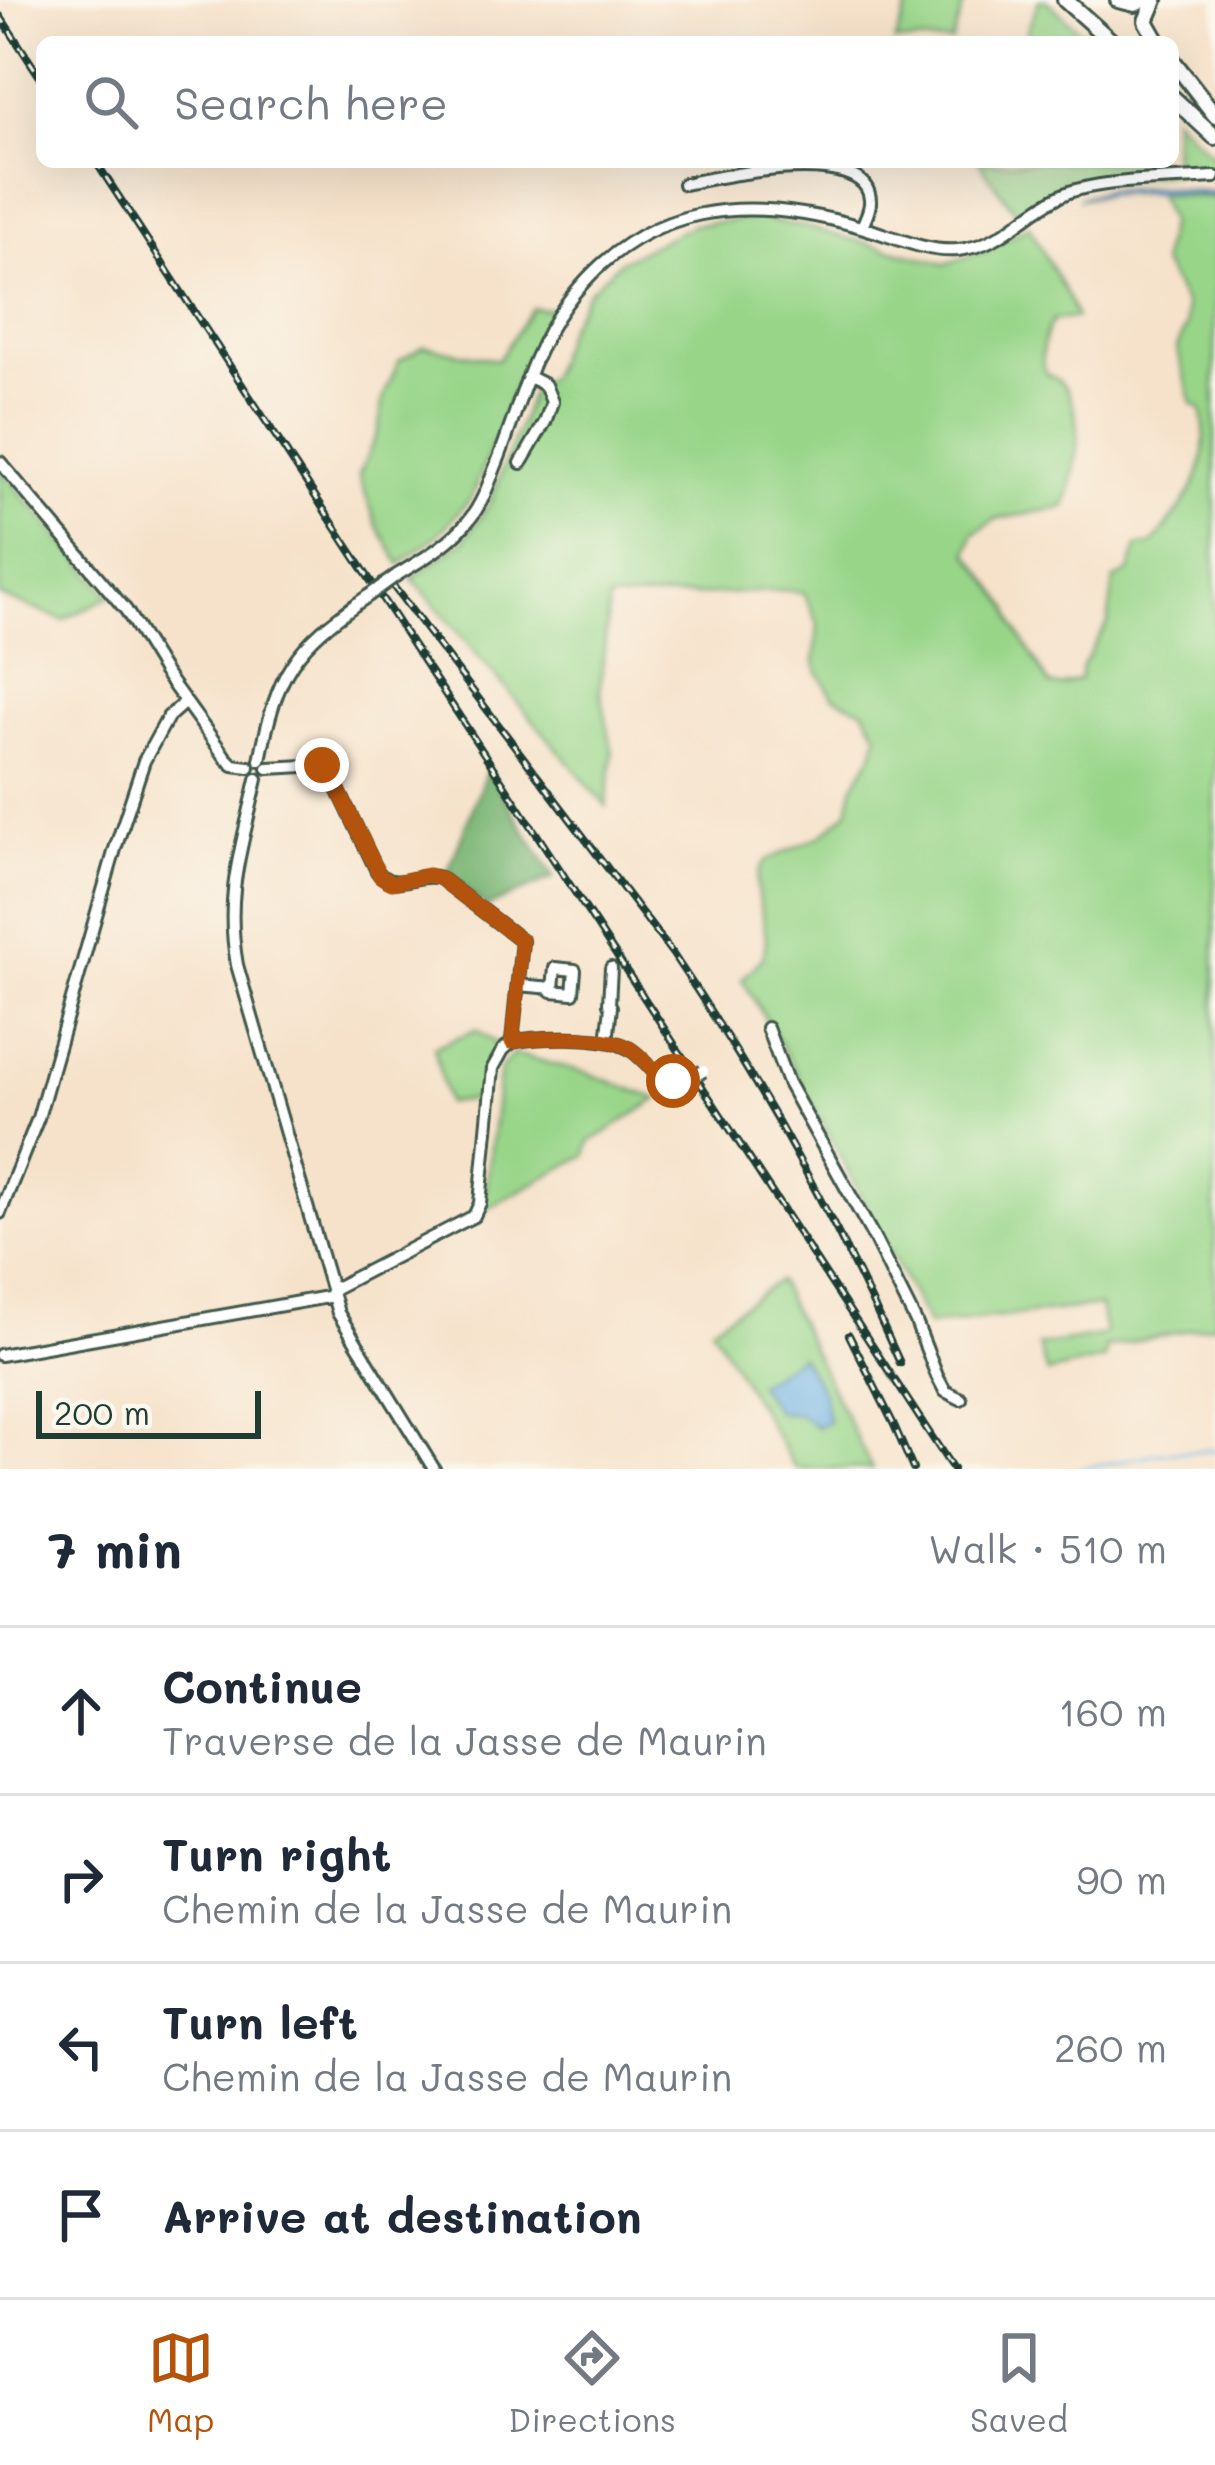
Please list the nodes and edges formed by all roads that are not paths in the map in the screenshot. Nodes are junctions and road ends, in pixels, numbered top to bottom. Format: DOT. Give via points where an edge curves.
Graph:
graph roads {
  1 [pos="1065,0"];
  2 [pos="1118,0"];
  3 [pos="1144,0"];
  4 [pos="1154,0"];
  5 [pos="1105,36"];
  6 [pos="1155,36"];
  7 [pos="1179,69"];
  8 [pos="1179,104"];
  9 [pos="1215,115"];
  10 [pos="1215,137"];
  11 [pos="794,168"];
  12 [pos="823,168"];
  13 [pos="1215,177"];
  14 [pos="684,184"];
  15 [pos="862,227"];
  16 [pos="529,376"];
  17 [pos="0,462"];
  18 [pos="521,463"];
  19 [pos="184,702"];
  20 [pos="259,765"];
  21 [pos="611,968"];
  22 [pos="518,985"];
  23 [pos="553,988"];
  24 [pos="767,1028"];
  25 [pos="607,1041"];
  26 [pos="512,1042"];
  27 [pos="698,1074"];
  28 [pos="0,1213"];
  29 [pos="332,1293"];
  30 [pos="0,1355"];
  31 [pos="961,1399"];
  32 [pos="434,1469"];
  1 -- 5 [label="main road"];
  2 -- 3 [label="main road"];
  4 -- 6 [label="main road" via="1146,21"];
  7 -- 9 [label="main road"];
  8 -- 10 [label="main road"];
  11 -- 14 [label="street"];
  12 -- 15 [label="street" via="864,184 870,194"];
  13 -- 15 [label="street" via="1078,189 997,240 959,250"];
  15 -- 16 [label="street" via="759,208 669,223 585,280 550,327"];
  16 -- 18 [label="street" via="552,402"];
  16 -- 20 [label="street, bridge" via="474,514 320,631 292,663 271,707"];
  17 -- 19 [label="street" via="126,610"];
  19 -- 20 [label="street" via="233,765"];
  19 -- 28 [label="street" via="144,761 38,1118"];
  20 -- 22 [label="street" via="322,765 380,876 392,883 440,878 519,937"];
  20 -- 29 [label="street" via="232,895 232,939"];
  21 -- 25 [label="street"];
  22 -- 23 [label="street"];
  22 -- 26 [label="street"];
  24 -- 31 [label="street" via="937,1376"];
  25 -- 26 [label="street"];
  25 -- 27 [label="street" via="665,1079"];
  26 -- 29 [label="street" via="494,1068 473,1216"];
  29 -- 30 [label="street"];
  29 -- 32 [label="street"];
}
